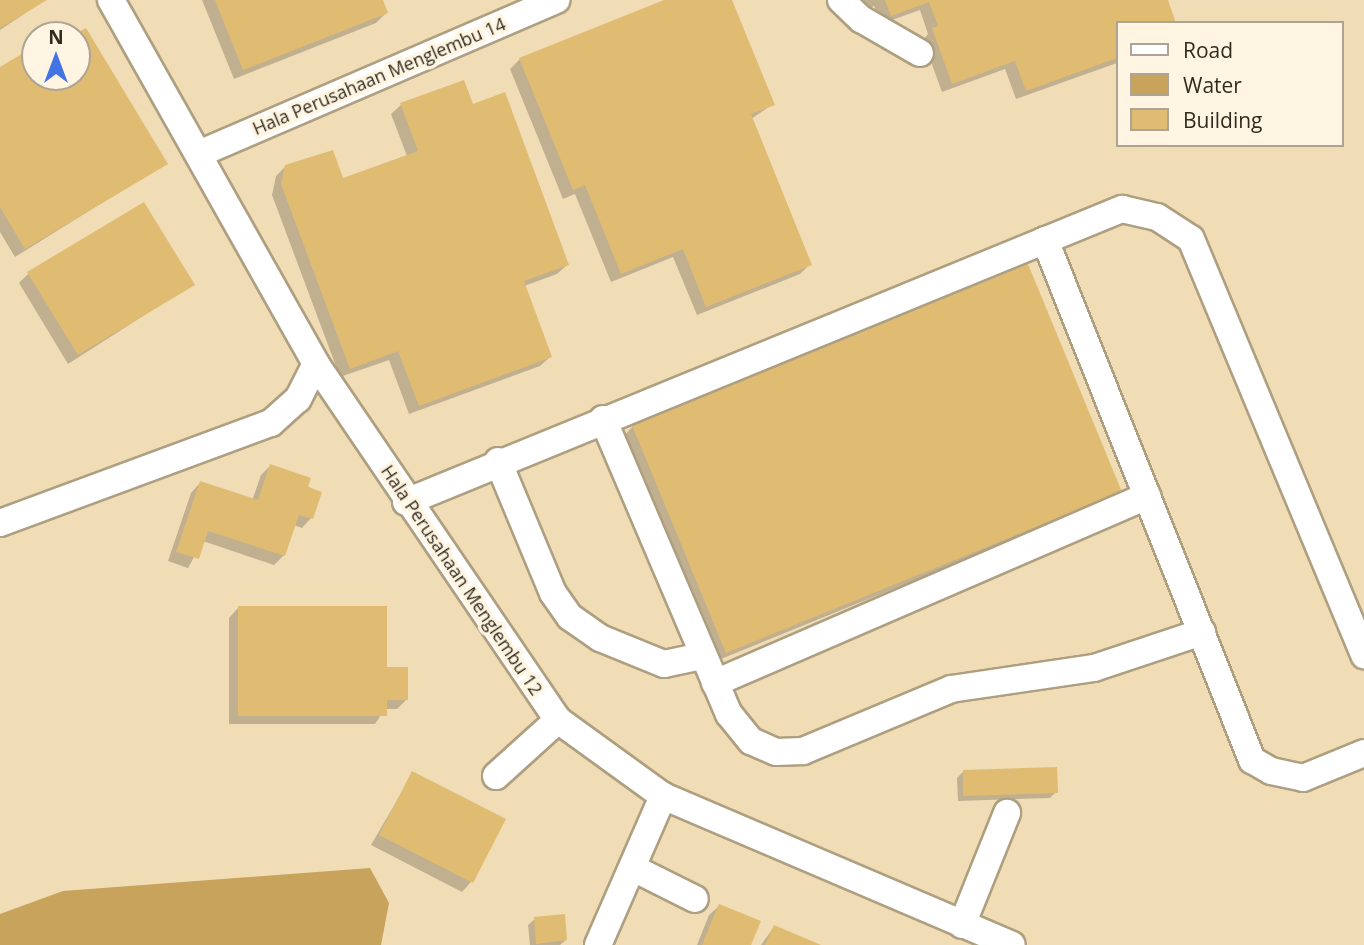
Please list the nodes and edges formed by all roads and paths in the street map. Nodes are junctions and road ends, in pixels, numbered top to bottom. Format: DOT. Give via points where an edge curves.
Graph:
graph roads {
  1 [pos="111,0"];
  2 [pos="556,0"];
  3 [pos="842,0"];
  4 [pos="920,53"];
  5 [pos="201,153"];
  6 [pos="1045,240"];
  7 [pos="316,365"];
  8 [pos="603,419"];
  9 [pos="498,461"];
  10 [pos="1147,496"];
  11 [pos="406,502"];
  12 [pos="0,523"];
  13 [pos="1202,632"];
  14 [pos="1364,655"];
  15 [pos="703,656"];
  16 [pos="715,684"];
  17 [pos="558,720"];
  18 [pos="1364,753"];
  19 [pos="496,776"];
  20 [pos="663,796"];
  21 [pos="1007,813"];
  22 [pos="633,868"];
  23 [pos="695,899"];
  24 [pos="962,925"];
  25 [pos="598,945"];
  26 [pos="1012,945"];
  1 -- 5 [label="street, Hala Perusahaan Menglembu 12"];
  2 -- 5 [label="street, Hala Perusahaan Menglembu 14"];
  3 -- 4 [label="street" via="860,19"];
  5 -- 7 [label="street, Hala Perusahaan Menglembu 12"];
  6 -- 8 [label="street"];
  6 -- 10 [label="street"];
  6 -- 14 [label="street" via="1122,209 1157,217 1191,239"];
  7 -- 11 [label="street, Hala Perusahaan Menglembu 12"];
  7 -- 12 [label="street" via="298,399 271,423"];
  8 -- 9 [label="street"];
  8 -- 15 [label="street"];
  9 -- 11 [label="street"];
  9 -- 15 [label="street" via="553,593 570,617 600,638 664,664"];
  10 -- 13 [label="street"];
  10 -- 16 [label="street"];
  11 -- 17 [label="street, Hala Perusahaan Menglembu 12"];
  13 -- 16 [label="street" via="1094,668 951,689 803,751 776,752 751,741 729,714"];
  13 -- 18 [label="street" via="1252,760 1271,771 1303,778"];
  15 -- 16 [label="street"];
  17 -- 19 [label="street"];
  17 -- 20 [label="street, Hala Perusahaan Menglembu 12"];
  20 -- 22 [label="street"];
  20 -- 24 [label="street, Hala Perusahaan Menglembu 12"];
  21 -- 24 [label="street"];
  22 -- 23 [label="street"];
  22 -- 25 [label="street"];
  24 -- 26 [label="street, Hala Perusahaan Menglembu 12"];
}
